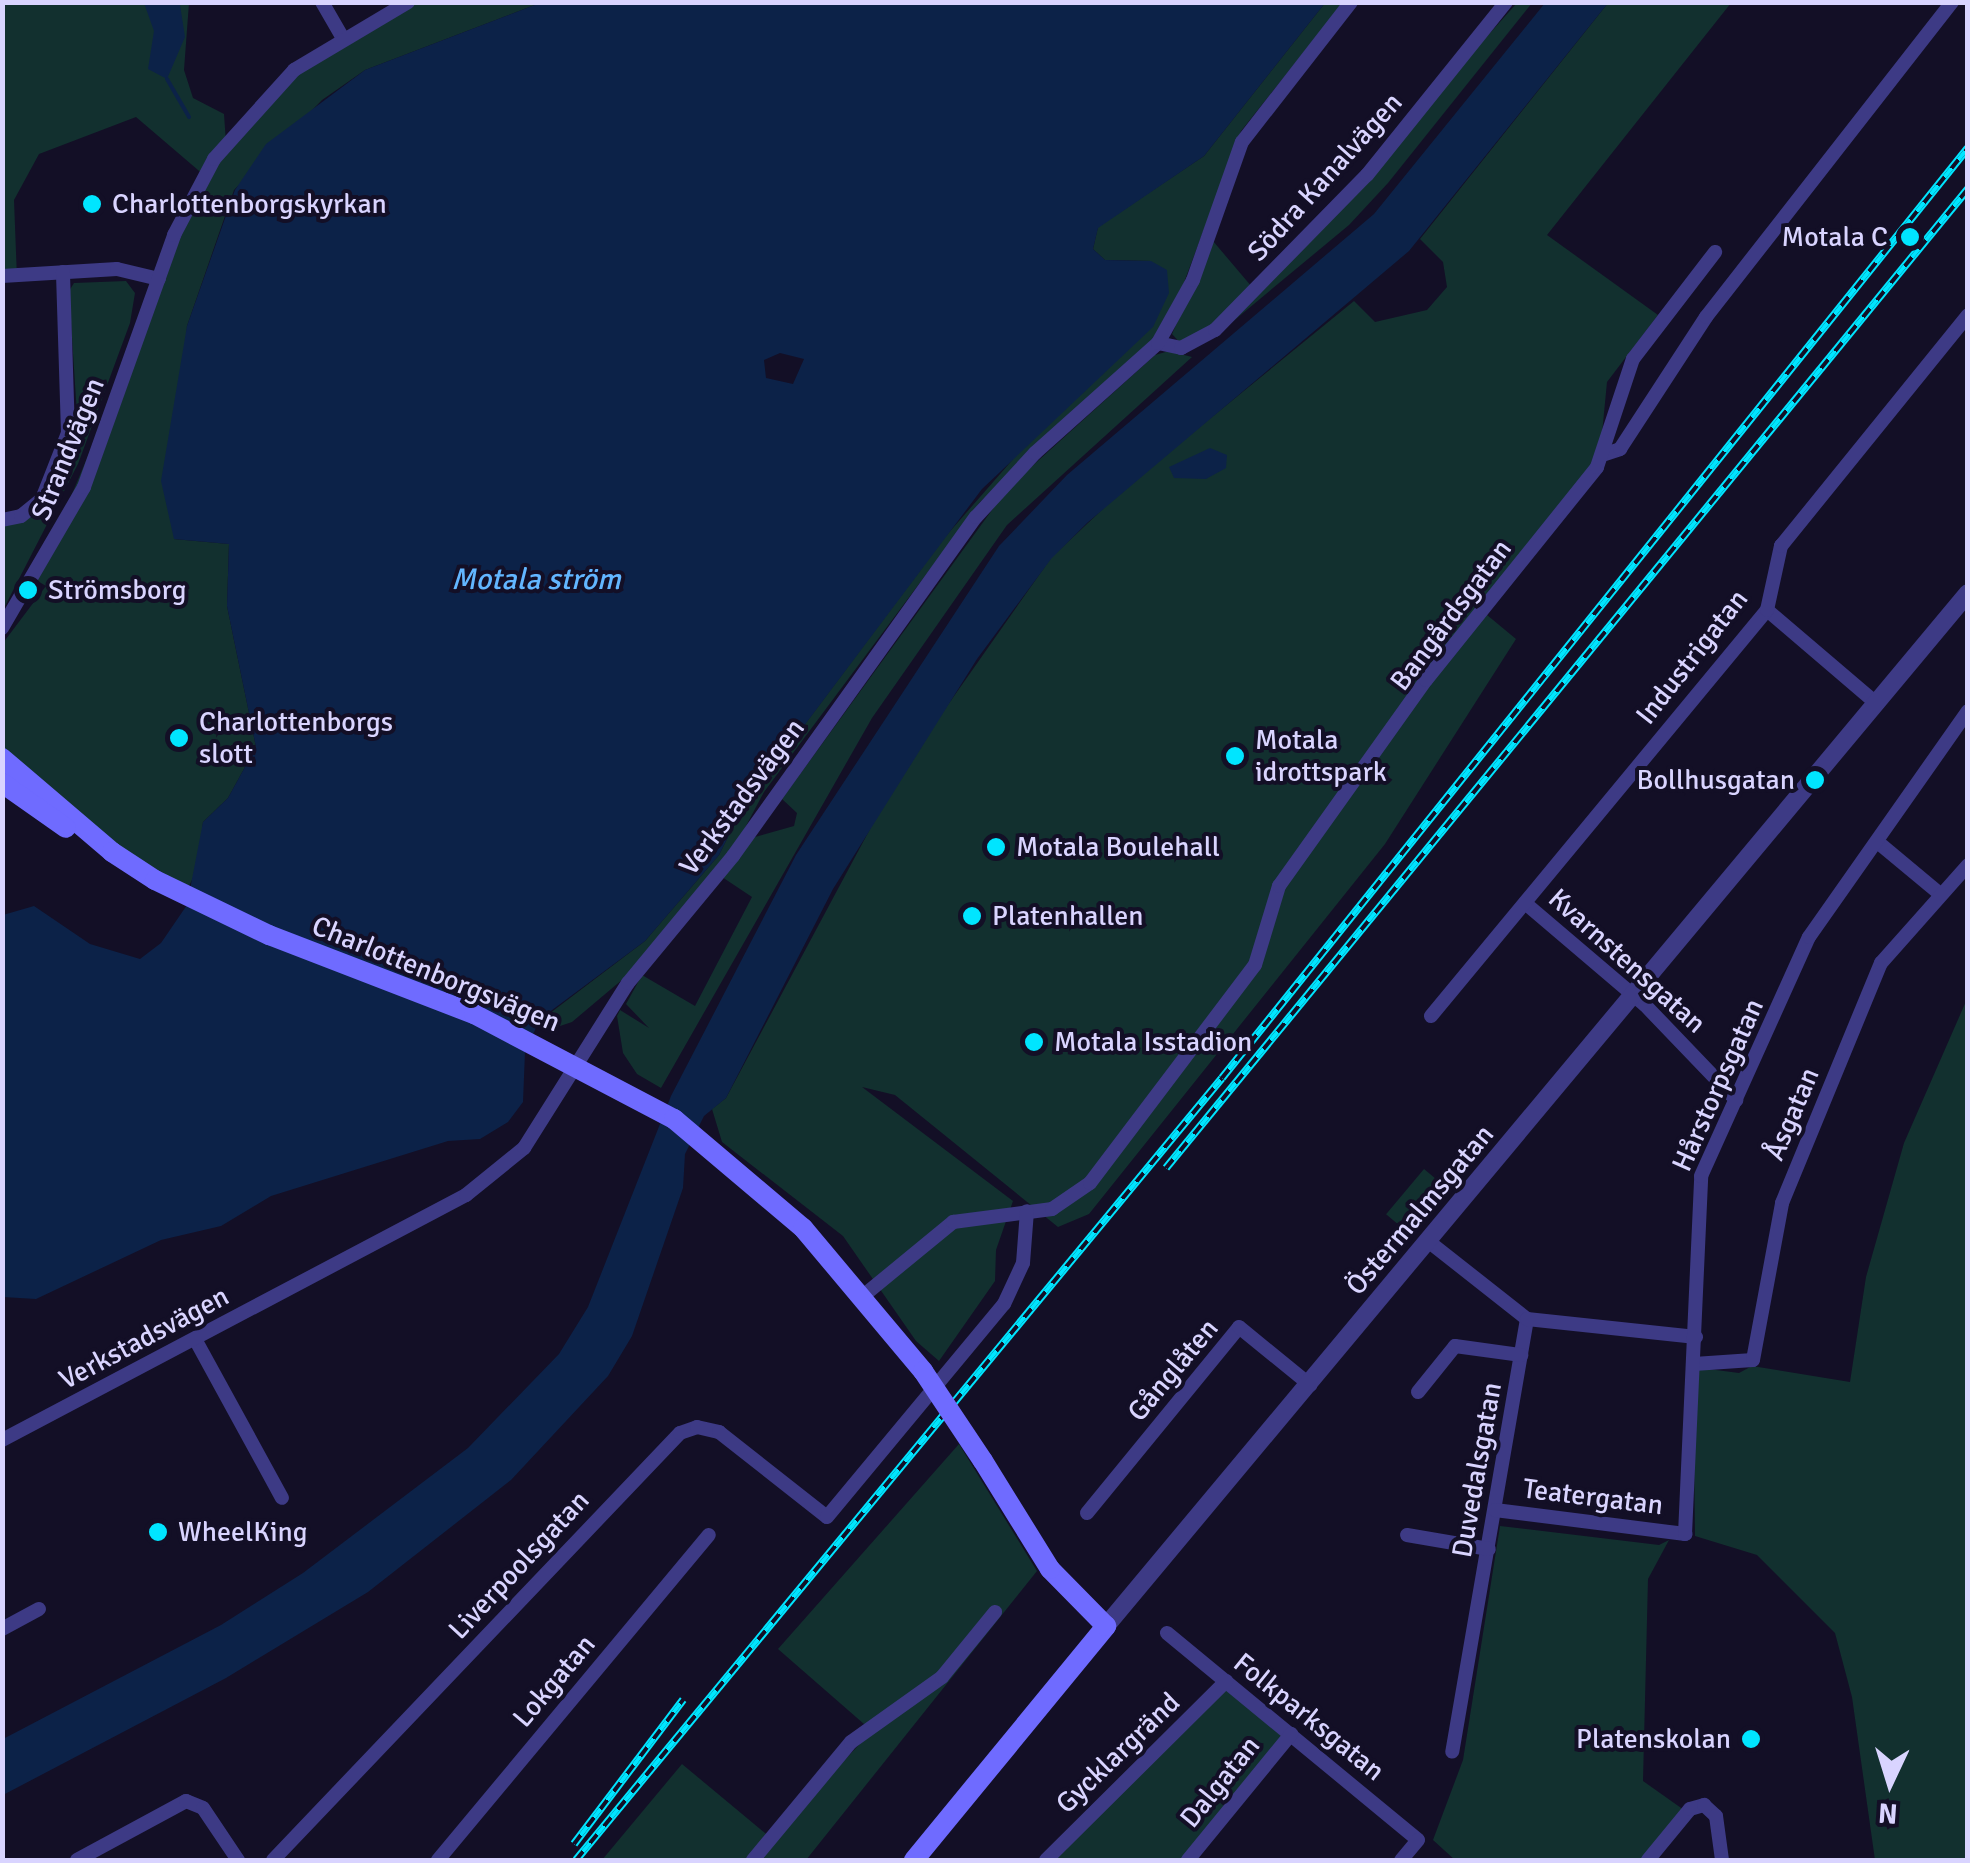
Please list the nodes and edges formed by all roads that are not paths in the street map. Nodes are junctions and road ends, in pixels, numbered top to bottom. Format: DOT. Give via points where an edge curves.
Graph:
graph roads {
  1 [pos="322,2"];
  2 [pos="408,2"];
  3 [pos="1350,2"];
  4 [pos="1506,2"];
  5 [pos="1952,2"];
  6 [pos="342,36"];
  7 [pos="1715,252"];
  8 [pos="63,272"];
  9 [pos="2,276"];
  10 [pos="160,278"];
  11 [pos="1968,314"];
  12 [pos="1158,343"];
  13 [pos="1605,454"];
  14 [pos="2,520"];
  15 [pos="1968,593"];
  16 [pos="1766,610"];
  17 [pos="2,628"];
  18 [pos="1877,704"];
  19 [pos="1968,711"];
  20 [pos="2,758"];
  21 [pos="2,783"];
  22 [pos="1880,844"];
  23 [pos="112,852"];
  24 [pos="1968,865"];
  25 [pos="1940,894"];
  26 [pos="1525,903"];
  27 [pos="1635,996"];
  28 [pos="1431,1016"];
  29 [pos="579,1065"];
  30 [pos="1736,1100"];
  31 [pos="1028,1211"];
  32 [pos="1428,1241"];
  33 [pos="864,1296"];
  34 [pos="1527,1318"];
  35 [pos="1696,1337"];
  36 [pos="196,1339"];
  37 [pos="1522,1354"];
  38 [pos="1694,1364"];
  39 [pos="1310,1385"];
  40 [pos="1418,1392"];
  41 [pos="2,1440"];
  42 [pos="282,1498"];
  43 [pos="1495,1510"];
  44 [pos="1087,1513"];
  45 [pos="1685,1534"];
  46 [pos="710,1535"];
  47 [pos="1406,1535"];
  48 [pos="1489,1549"];
  49 [pos="39,1608"];
  50 [pos="996,1612"];
  51 [pos="1106,1626"];
  52 [pos="2,1628"];
  53 [pos="1167,1633"];
  54 [pos="1226,1682"];
  55 [pos="1292,1734"];
  56 [pos="1452,1752"];
  57 [pos="77,1860"];
  58 [pos="238,1860"];
  59 [pos="272,1860"];
  60 [pos="438,1860"];
  61 [pos="754,1860"];
  62 [pos="914,1860"];
  63 [pos="1046,1860"];
  64 [pos="1188,1860"];
  65 [pos="1401,1860"];
  66 [pos="1648,1860"];
  67 [pos="1722,1860"];
  1 -- 6 [label="street"];
  2 -- 6 [label="street, Strandvägen"];
  3 -- 12 [label="street, Verkstadsvägen" via="1248,132 1193,280"];
  4 -- 12 [label="street, Södra Kanalvägen" via="1367,175 1210,336 1181,348"];
  5 -- 13 [label="street, Bangårdsgatan" via="1706,317 1620,449"];
  6 -- 10 [label="street, Strandvägen" via="280,82 224,144 185,211"];
  7 -- 13 [label="street, Bangårdsgatan" via="1633,359"];
  8 -- 9 [label="street"];
  8 -- 10 [label="street" via="117,270"];
  8 -- 14 [label="street, Strandvägen" via="68,433 42,499 21,516"];
  10 -- 17 [label="street, Strandvägen" via="89,478"];
  11 -- 16 [label="street, Industrigatan" via="1781,546"];
  12 -- 29 [label="street, Verkstadsvägen" via="1035,452 976,517 733,856 628,983"];
  13 -- 31 [label="street, Bangårdsgatan" via="1426,680 1279,886 1256,965 1095,1178 1063,1204"];
  15 -- 18 [label="street, Östermalmsgatan"];
  16 -- 18 [label="street"];
  16 -- 26 [label="street, Industrigatan"];
  18 -- 27 [label="street, Östermalmsgatan"];
  19 -- 22 [label="street, Hårstorpsgatan"];
  20 -- 23 [label="main road, Charlottenborgsvägen"];
  21 -- 23 [label="main road, Charlottenborgsvägen"];
  22 -- 25 [label="street"];
  22 -- 30 [label="street, Hårstorpsgatan" via="1809,937"];
  23 -- 29 [label="main road, Charlottenborgsvägen" via="269,936"];
  24 -- 25 [label="street, Åsgatan"];
  25 -- 38 [label="street, Åsgatan" via="1881,964 1782,1203 1753,1360"];
  26 -- 27 [label="street, Kvarnstensgatan"];
  26 -- 28 [label="street, Industrigatan"];
  27 -- 30 [label="street, Kvarnstensgatan"];
  27 -- 32 [label="street, Östermalmsgatan"];
  29 -- 33 [label="main road, Charlottenborgsvägen" via="712,1146 803,1228"];
  29 -- 36 [label="street, Verkstadsvägen" via="539,1130 482,1185"];
  30 -- 35 [label="street, Hårstorpsgatan" via="1698,1195"];
  31 -- 33 [label="street, Bangårdsgatan" via="953,1222"];
  31 -- 59 [label="street, Liverpoolsgatan" via="1022,1263 1004,1304 827,1518 719,1432 697,1427 680,1433"];
  32 -- 34 [label="street"];
  32 -- 39 [label="street, Östermalmsgatan"];
  33 -- 51 [label="main road, Charlottenborgsvägen, bridge" via="923,1371 1050,1570"];
  34 -- 35 [label="street"];
  34 -- 37 [label="street, Duvedalsgatan"];
  35 -- 38 [label="street, Hårstorpsgatan"];
  36 -- 41 [label="street, Verkstadsvägen"];
  36 -- 42 [label="street"];
  37 -- 40 [label="street" via="1455,1346"];
  37 -- 43 [label="street, Duvedalsgatan"];
  38 -- 45 [label="street, Hårstorpsgatan"];
  39 -- 44 [label="street, Gånglåten" via="1238,1327"];
  39 -- 51 [label="street, Östermalmsgatan"];
  43 -- 45 [label="street, Teatergatan"];
  43 -- 48 [label="street, Duvedalsgatan"];
  46 -- 60 [label="street, Lokgatan"];
  47 -- 48 [label="street"];
  48 -- 56 [label="street, Duvedalsgatan"];
  49 -- 52 [label="street"];
  50 -- 61 [label="street" via="942,1677 850,1742"];
  51 -- 62 [label="main road, Östermalmsgatan"];
  53 -- 54 [label="street, Folkparksgatan"];
  54 -- 55 [label="street, Folkparksgatan"];
  54 -- 63 [label="street, Gycklargränd"];
  55 -- 64 [label="street, Dalgatan"];
  55 -- 65 [label="street, Folkparksgatan" via="1418,1840"];
  57 -- 58 [label="street" via="186,1800 202,1808"];
  66 -- 67 [label="street" via="1690,1809 1704,1806 1716,1816"];
}
